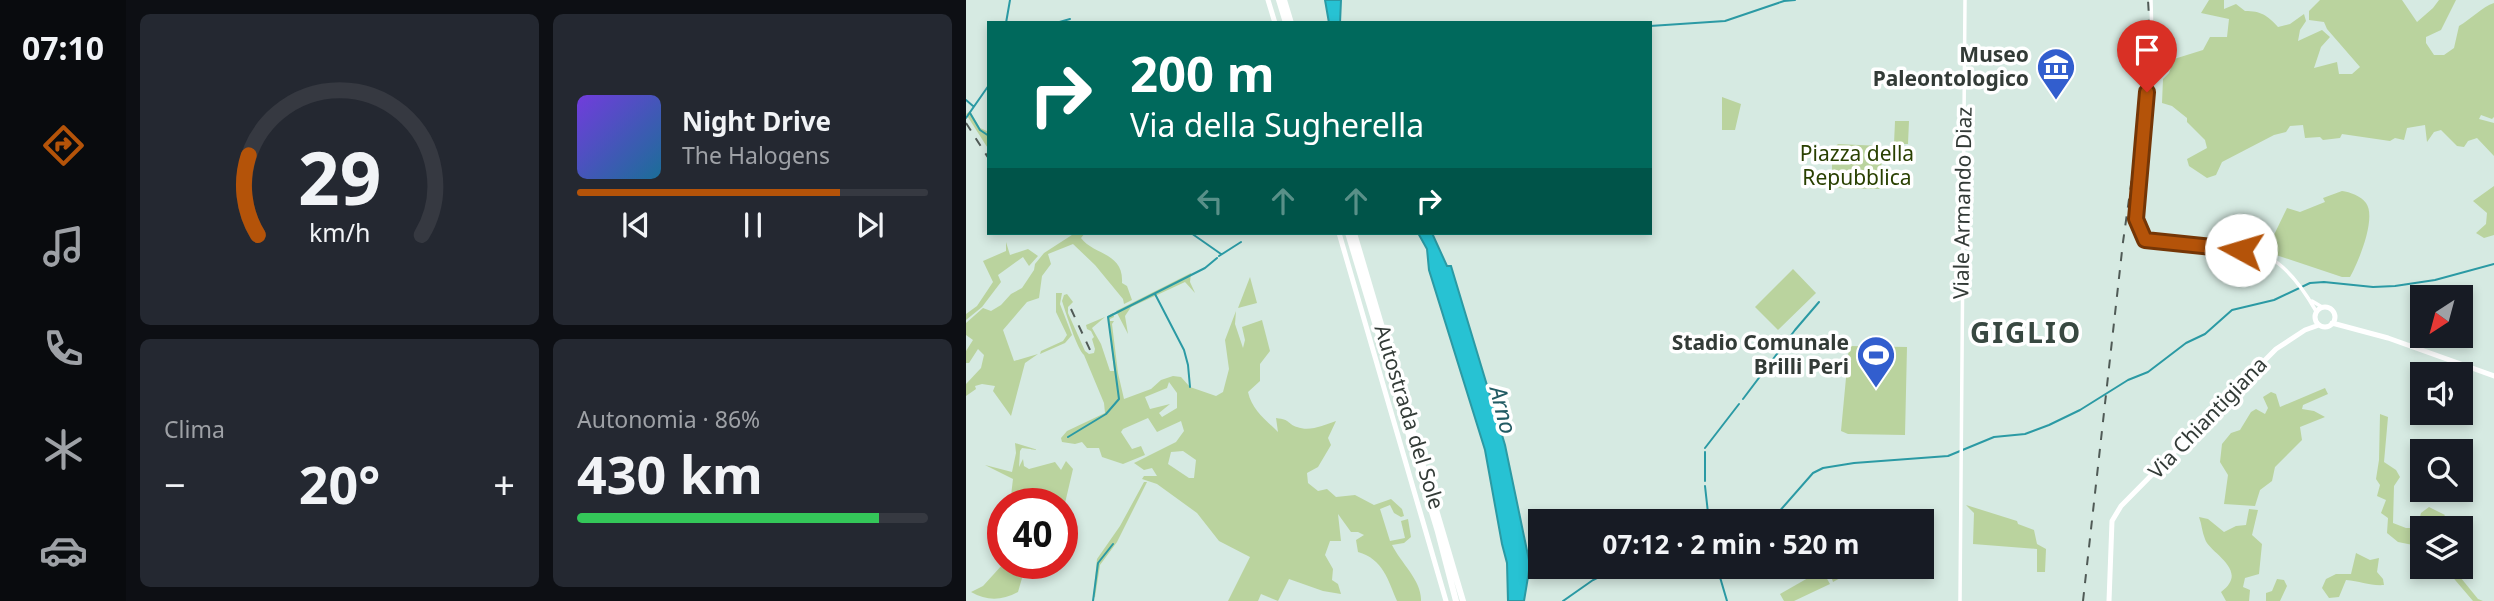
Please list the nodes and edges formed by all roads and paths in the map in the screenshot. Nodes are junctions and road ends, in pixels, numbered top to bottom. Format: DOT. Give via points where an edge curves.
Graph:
graph roads {
  1 [pos="1268,0"];
  2 [pos="1282,0"];
  3 [pos="1965,0"];
  4 [pos="2151,0"];
  5 [pos="1274,21"];
  6 [pos="1287,21"];
  7 [pos="1340,235"];
  8 [pos="1349,235"];
  9 [pos="1355,235"];
  10 [pos="2319,309"];
  11 [pos="2315,319"];
  12 [pos="2333,320"];
  13 [pos="2319,325"];
  14 [pos="2305,330"];
  15 [pos="2494,376"];
  16 [pos="1446,601"];
  17 [pos="1456,601"];
  18 [pos="1462,601"];
  19 [pos="1960,601"];
  20 [pos="2109,601"];
  1 -- 5 [label="main road"];
  2 -- 6 [label="highway"];
  3 -- 19 [label="street, Viale Armando Diaz"];
  4 -- 10 [label="street" via="2152,40 2136,211 2145,240 2241,250 2270,258"];
  7 -- 16 [label="main road"];
  8 -- 17 [label="highway, Autostrada del Sole"];
  9 -- 18 [label="highway, Autostrada del Sole"];
  10 -- 11 [label="main road"];
  10 -- 12 [label="main road, Via Chiantigiana" via="2330,309"];
  11 -- 13 [label="main road"];
  11 -- 14 [label="main road, Via Chiantigiana"];
  12 -- 13 [label="main road, Via Chiantigiana" via="2325,327"];
  12 -- 15 [label="main road, Via Chiantigiana"];
  13 -- 14 [label="main road, Via Chiantigiana"];
  14 -- 20 [label="main road, Via Chiantigiana" via="2276,349 2116,512"];
}
